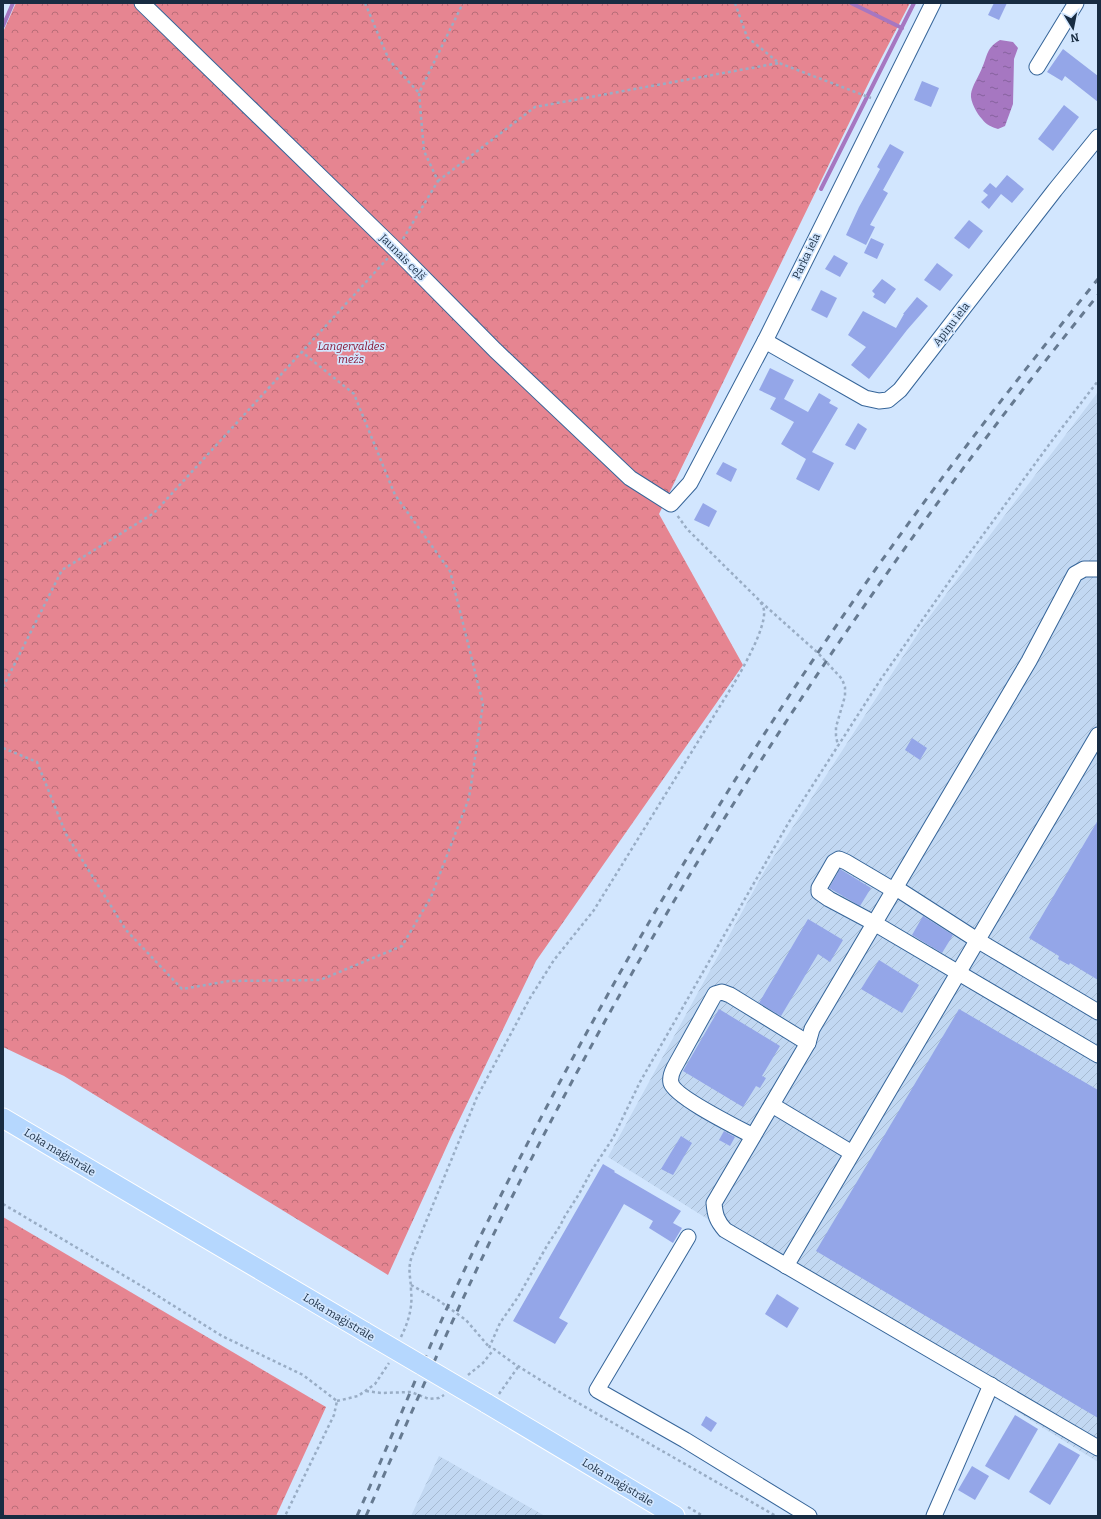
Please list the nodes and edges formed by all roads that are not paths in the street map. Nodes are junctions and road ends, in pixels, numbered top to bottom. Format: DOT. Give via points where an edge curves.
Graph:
graph roads {
  1 [pos="142,3"];
  2 [pos="933,3"];
  3 [pos="1076,3"];
  4 [pos="1037,67"];
  5 [pos="1098,137"];
  6 [pos="765,341"];
  7 [pos="670,504"];
  8 [pos="1098,569"];
  9 [pos="1098,735"];
  10 [pos="896,888"];
  11 [pos="874,923"];
  12 [pos="977,940"];
  13 [pos="957,973"];
  14 [pos="1098,1012"];
  15 [pos="808,1042"];
  16 [pos="1098,1055"];
  17 [pos="772,1105"];
  18 [pos="3,1118"];
  19 [pos="753,1136"];
  20 [pos="852,1153"];
  21 [pos="688,1237"];
  22 [pos="786,1266"];
  23 [pos="991,1385"];
  24 [pos="1098,1448"];
  25 [pos="675,1516"];
  26 [pos="809,1516"];
  27 [pos="934,1516"];
  1 -- 7 [label="street, Jaunais ceļš" via="495,350 630,478"];
  2 -- 6 [label="street, Parka iela"];
  3 -- 4 [label="street"];
  5 -- 6 [label="street, Apiņu iela" via="900,390 888,400 865,398"];
  6 -- 7 [label="street, Parka iela" via="690,483"];
  8 -- 10 [label="street" via="1084,569 1075,574 1029,661"];
  9 -- 12 [label="street"];
  10 -- 11 [label="street"];
  10 -- 11 [label="street" via="890,888 839,859 834,862 819,892"];
  10 -- 12 [label="street"];
  11 -- 13 [label="street"];
  11 -- 15 [label="street" via="812,1029"];
  12 -- 13 [label="street"];
  12 -- 14 [label="street"];
  13 -- 16 [label="street"];
  13 -- 20 [label="street"];
  15 -- 17 [label="street"];
  15 -- 19 [label="street" via="730,995 722,992 715,994 674,1068 671,1083 677,1092"];
  17 -- 19 [label="street"];
  17 -- 20 [label="street"];
  18 -- 25 [label="main road, Loka maģistrāle, bridge" via="365,1332 494,1398"];
  19 -- 22 [label="street" via="714,1203 715,1213 718,1222 726,1230"];
  20 -- 22 [label="street"];
  21 -- 26 [label="street" via="597,1390"];
  22 -- 23 [label="street"];
  23 -- 24 [label="street"];
  23 -- 27 [label="street"];
}
